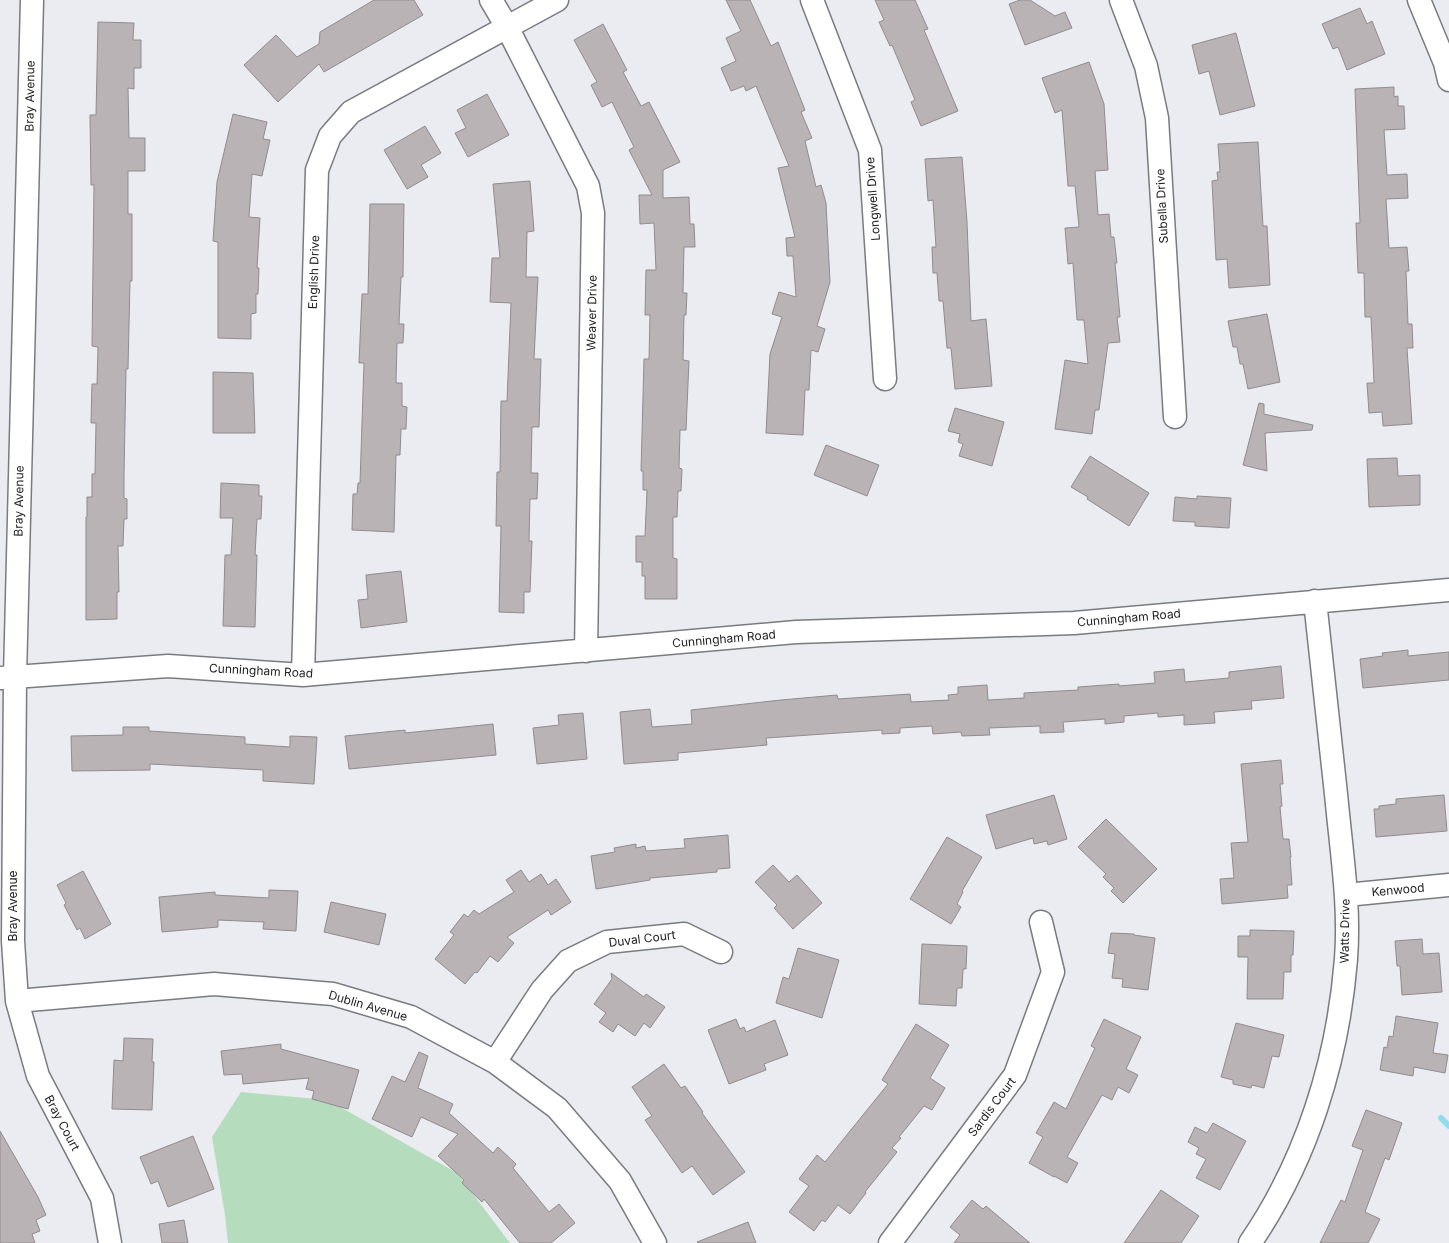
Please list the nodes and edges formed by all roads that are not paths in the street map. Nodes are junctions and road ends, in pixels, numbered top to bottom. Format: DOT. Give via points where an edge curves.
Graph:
graph roads {
  1 [pos="32,0"];
  2 [pos="491,0"];
  3 [pos="557,0"];
  4 [pos="812,0"];
  5 [pos="1121,0"];
  6 [pos="1419,0"];
  7 [pos="507,26"];
  8 [pos="1449,80"];
  9 [pos="884,379"];
  10 [pos="1174,417"];
  11 [pos="1449,590"];
  12 [pos="1315,600"];
  13 [pos="586,651"];
  14 [pos="303,675"];
  15 [pos="8,678"];
  16 [pos="1449,885"];
  17 [pos="1346,895"];
  18 [pos="1041,922"];
  19 [pos="721,952"];
  20 [pos="17,1002"];
  21 [pos="495,1062"];
  22 [pos="110,1243"];
  23 [pos="655,1243"];
  24 [pos="890,1243"];
  25 [pos="1250,1243"];
  1 -- 15 [label="street, Bray Avenue"];
  2 -- 7 [label="street, Weaver Drive"];
  3 -- 7 [label="street, English Drive"];
  4 -- 9 [label="street, Longwell Drive" via="870,150"];
  5 -- 10 [label="street, Subella Drive" via="1146,66 1157,118"];
  6 -- 8 [label="street"];
  7 -- 13 [label="street, Weaver Drive" via="588,186 594,213"];
  7 -- 14 [label="street, English Drive" via="351,112 330,136 317,170"];
  11 -- 12 [label="street, Cunningham Road"];
  12 -- 13 [label="street, Cunningham Road" via="1074,623 796,632"];
  12 -- 17 [label="street, Watts Drive"];
  13 -- 14 [label="street, Cunningham Road"];
  14 -- 15 [label="street, Cunningham Road" via="168,666"];
  15 -- 20 [label="street, Bray Avenue" via="12,941"];
  16 -- 17 [label="street, Kenwood"];
  17 -- 25 [label="street, Watts Drive" via="1346,958 1338,1030 1324,1085 1299,1156"];
  18 -- 24 [label="street, Sardis Court" via="1053,972 1015,1075"];
  19 -- 21 [label="street, Duval Court" via="684,934 607,942 568,961 542,990"];
  20 -- 21 [label="street, Dublin Avenue" via="214,984 333,994 411,1017"];
  20 -- 22 [label="street, Bray Court" via="38,1076 102,1198"];
  21 -- 23 [label="street, Dublin Avenue" via="557,1108 620,1181"];
}
